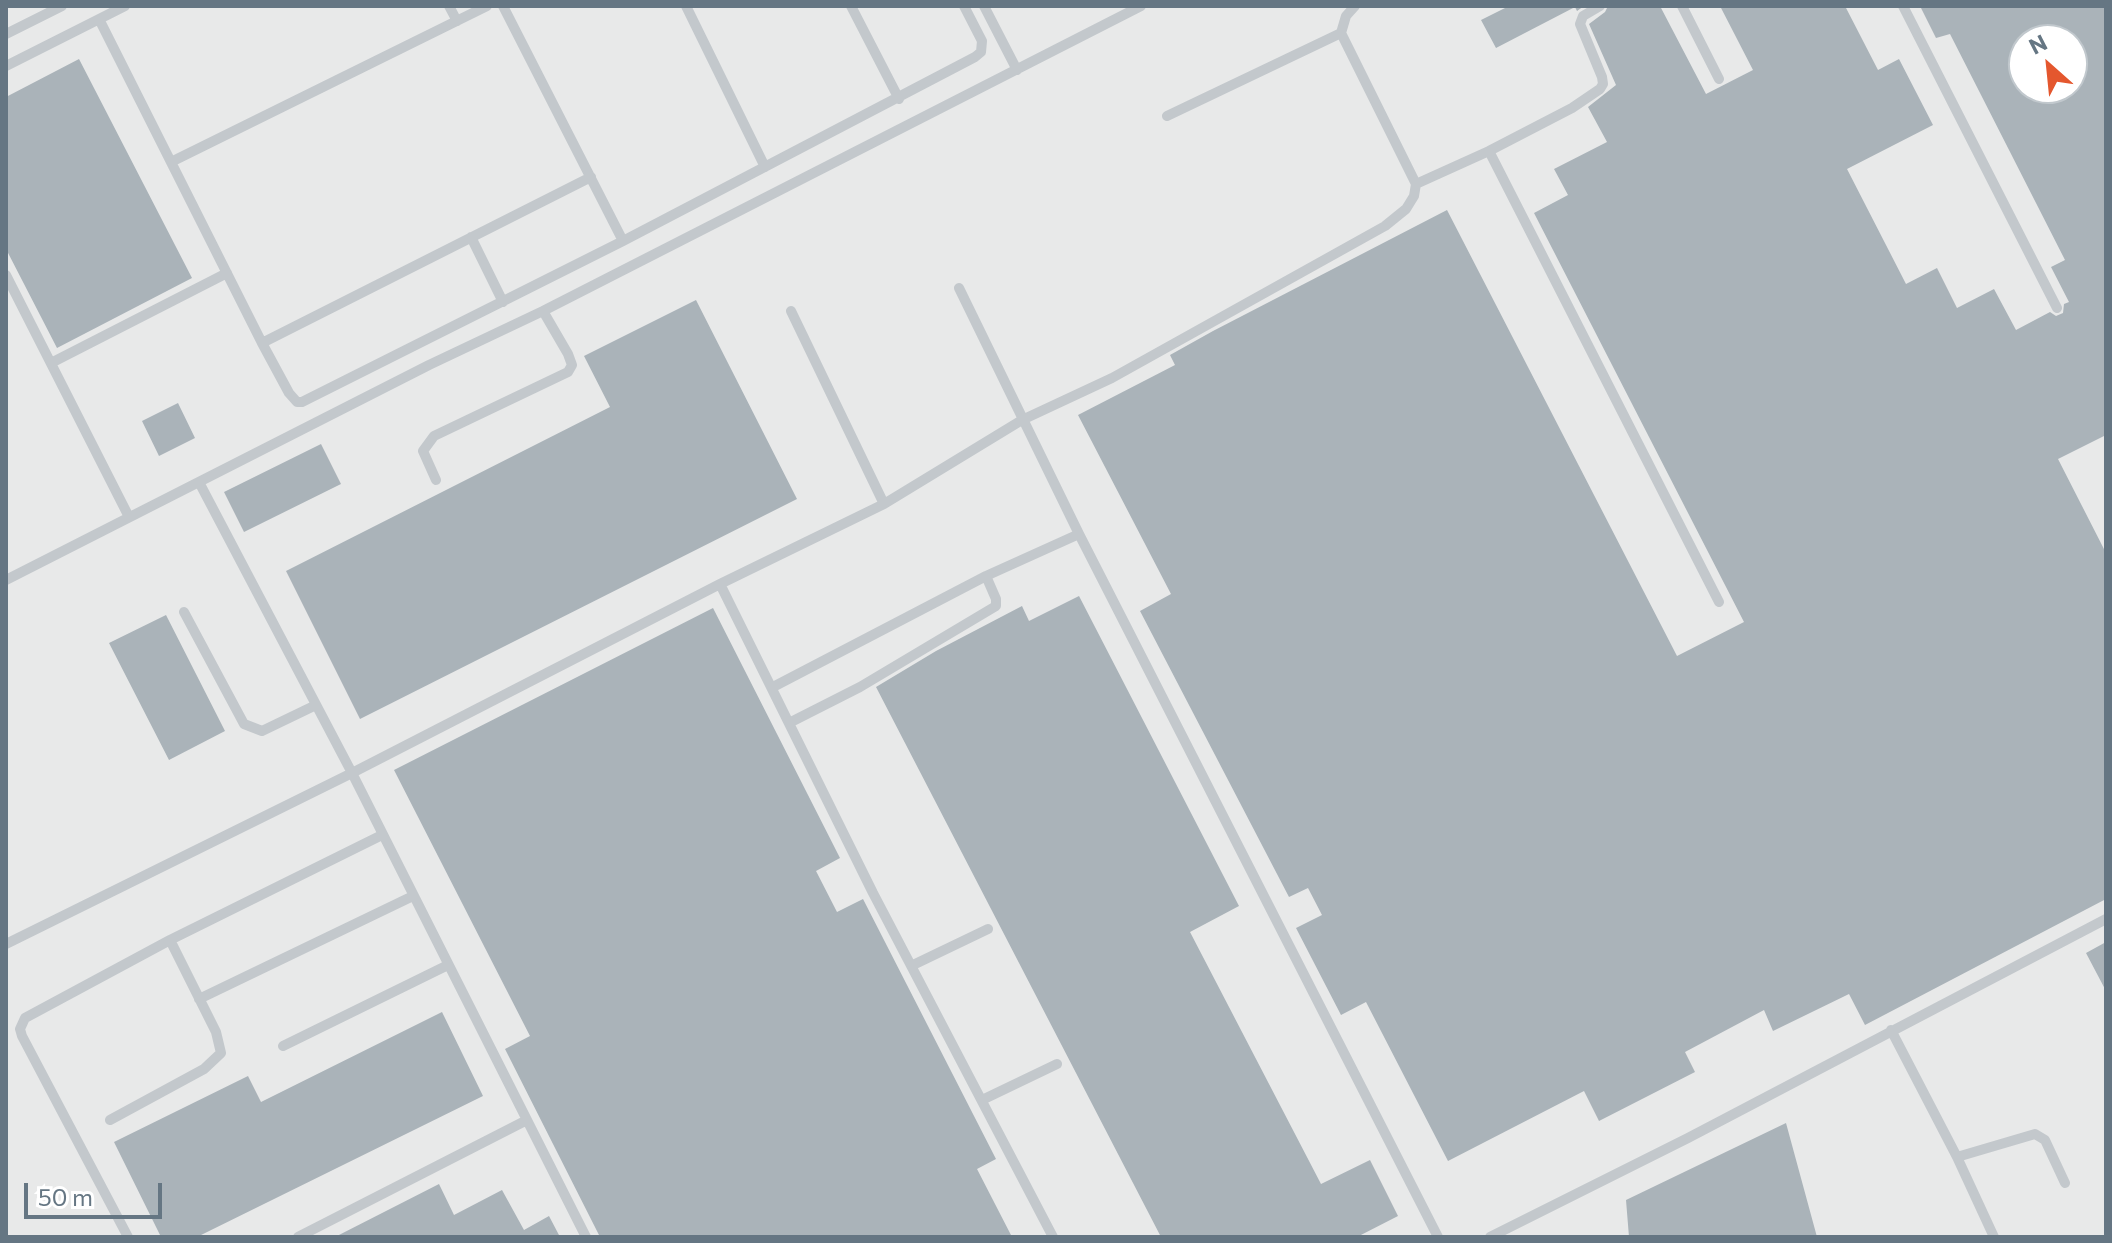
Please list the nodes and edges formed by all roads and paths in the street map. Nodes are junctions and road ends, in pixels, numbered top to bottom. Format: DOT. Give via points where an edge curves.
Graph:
graph roads {
  1 [pos="62,6"];
  2 [pos="125,6"];
  3 [pos="449,6"];
  4 [pos="487,6"];
  5 [pos="503,6"];
  6 [pos="686,6"];
  7 [pos="851,6"];
  8 [pos="964,6"];
  9 [pos="984,6"];
  10 [pos="1141,6"];
  11 [pos="1355,6"];
  12 [pos="1600,6"];
  13 [pos="1682,6"];
  14 [pos="1903,6"];
  15 [pos="99,19"];
  16 [pos="457,21"];
  17 [pos="1341,33"];
  18 [pos="6,34"];
  19 [pos="6,66"];
  20 [pos="1017,70"];
  21 [pos="1719,79"];
  22 [pos="899,99"];
  23 [pos="1167,116"];
  24 [pos="1489,151"];
  25 [pos="171,162"];
  26 [pos="765,167"];
  27 [pos="591,177"];
  28 [pos="1416,184"];
  29 [pos="471,237"];
  30 [pos="623,241"];
  31 [pos="227,273"];
  32 [pos="6,275"];
  33 [pos="959,288"];
  34 [pos="503,302"];
  35 [pos="2057,308"];
  36 [pos="543,311"];
  37 [pos="791,311"];
  38 [pos="262,343"];
  39 [pos="51,363"];
  40 [pos="1022,420"];
  41 [pos="436,480"];
  42 [pos="200,484"];
  43 [pos="884,504"];
  44 [pos="129,517"];
  45 [pos="1079,534"];
  46 [pos="986,576"];
  47 [pos="6,580"];
  48 [pos="720,584"];
  49 [pos="1719,602"];
  50 [pos="184,612"];
  51 [pos="773,687"];
  52 [pos="316,705"];
  53 [pos="789,723"];
  54 [pos="352,773"];
  55 [pos="382,835"];
  56 [pos="413,896"];
  57 [pos="2106,919"];
  58 [pos="988,929"];
  59 [pos="170,940"];
  60 [pos="6,944"];
  61 [pos="448,965"];
  62 [pos="913,965"];
  63 [pos="199,999"];
  64 [pos="1891,1030"];
  65 [pos="283,1046"];
  66 [pos="1057,1064"];
  67 [pos="982,1100"];
  68 [pos="110,1120"];
  69 [pos="527,1120"];
  70 [pos="1957,1157"];
  71 [pos="2065,1183"];
  72 [pos="128,1237"];
  73 [pos="298,1237"];
  74 [pos="586,1237"];
  75 [pos="1053,1237"];
  76 [pos="1438,1237"];
  77 [pos="1490,1237"];
  78 [pos="1994,1237"];
  1 -- 18 [label="lane"];
  2 -- 15 [label="lane"];
  3 -- 16 [label="lane"];
  4 -- 16 [label="lane"];
  5 -- 27 [label="lane"];
  6 -- 26 [label="lane"];
  7 -- 22 [label="lane"];
  8 -- 22 [label="lane" via="982,41 981,52"];
  9 -- 20 [label="lane"];
  10 -- 20 [label="lane"];
  11 -- 17 [label="lane"];
  12 -- 24 [label="lane" via="1580,24 1602,77 1600,89"];
  13 -- 21 [label="lane"];
  14 -- 35 [label="lane"];
  15 -- 19 [label="lane"];
  15 -- 25 [label="lane"];
  16 -- 25 [label="lane"];
  17 -- 23 [label="lane"];
  17 -- 28 [label="lane"];
  20 -- 36 [label="lane"];
  22 -- 26 [label="lane"];
  24 -- 28 [label="lane"];
  24 -- 49 [label="lane"];
  25 -- 31 [label="lane"];
  26 -- 30 [label="lane"];
  27 -- 29 [label="lane"];
  27 -- 30 [label="lane"];
  28 -- 40 [label="lane" via="1406,209 1385,226 1112,378"];
  29 -- 34 [label="lane"];
  29 -- 38 [label="lane"];
  30 -- 34 [label="lane"];
  31 -- 38 [label="lane"];
  31 -- 39 [label="lane"];
  32 -- 39 [label="lane"];
  33 -- 40 [label="lane"];
  34 -- 38 [label="lane" via="302,402 289,393"];
  36 -- 41 [label="lane" via="568,354 568,372 434,436 423,451"];
  36 -- 42 [label="lane"];
  37 -- 43 [label="lane"];
  39 -- 44 [label="lane"];
  40 -- 43 [label="lane"];
  40 -- 45 [label="lane"];
  42 -- 44 [label="lane"];
  42 -- 52 [label="lane"];
  43 -- 48 [label="lane"];
  44 -- 47 [label="lane"];
  45 -- 46 [label="lane"];
  45 -- 76 [label="lane"];
  46 -- 51 [label="lane"];
  46 -- 53 [label="lane" via="996,606"];
  48 -- 51 [label="lane"];
  48 -- 54 [label="lane"];
  50 -- 52 [label="lane" via="244,724 262,731"];
  51 -- 53 [label="lane"];
  52 -- 54 [label="lane"];
  53 -- 62 [label="lane"];
  54 -- 55 [label="lane"];
  54 -- 60 [label="lane"];
  55 -- 56 [label="lane"];
  55 -- 59 [label="lane"];
  56 -- 61 [label="lane"];
  56 -- 63 [label="lane"];
  57 -- 64 [label="lane"];
  58 -- 62 [label="lane"];
  59 -- 63 [label="lane"];
  59 -- 72 [label="lane" via="29,1013 20,1029"];
  61 -- 65 [label="lane"];
  61 -- 69 [label="lane"];
  62 -- 67 [label="lane"];
  63 -- 68 [label="lane" via="221,1053 204,1069"];
  64 -- 70 [label="lane"];
  64 -- 77 [label="lane"];
  66 -- 67 [label="lane"];
  67 -- 75 [label="lane"];
  69 -- 73 [label="lane"];
  69 -- 74 [label="lane"];
  70 -- 71 [label="lane" via="2035,1134 2045,1140"];
  70 -- 78 [label="lane"];
}
